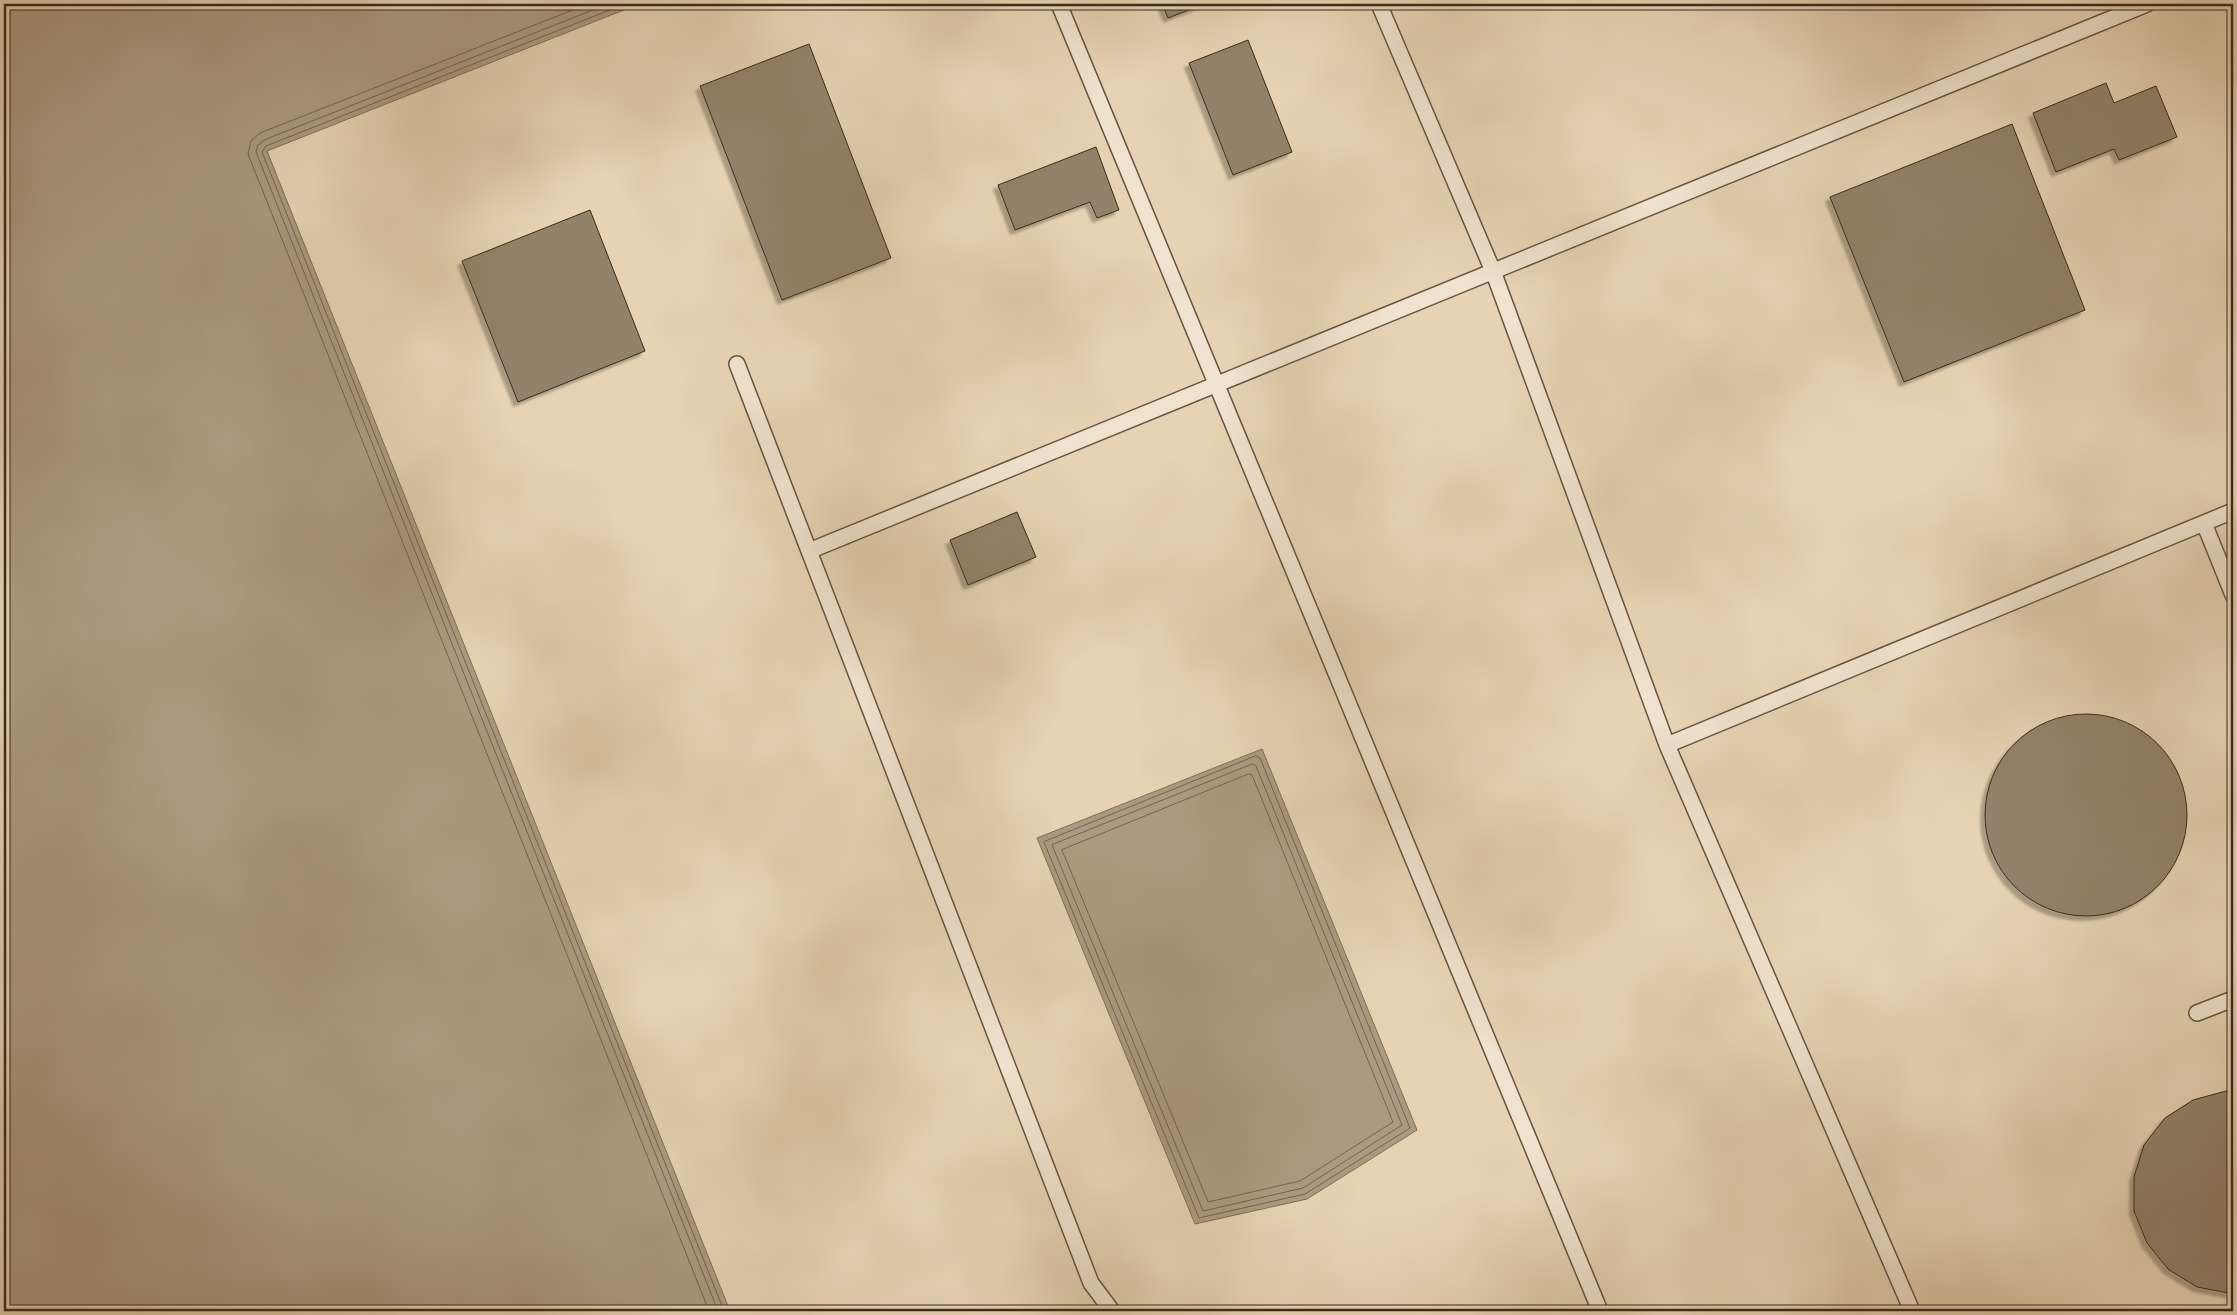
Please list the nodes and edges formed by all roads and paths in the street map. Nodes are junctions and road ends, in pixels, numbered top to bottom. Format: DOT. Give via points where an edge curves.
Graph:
graph roads {
  1 [pos="1059,4"];
  2 [pos="1380,4"];
  3 [pos="2147,4"];
  4 [pos="1493,271"];
  5 [pos="736,364"];
  6 [pos="1217,384"];
  7 [pos="2233,511"];
  8 [pos="2204,523"];
  9 [pos="809,551"];
  10 [pos="2233,594"];
  11 [pos="1667,745"];
  12 [pos="2233,999"];
  13 [pos="2197,1013"];
  14 [pos="1112,1311"];
  15 [pos="1600,1311"];
  16 [pos="1912,1311"];
  1 -- 6 [label="lane"];
  2 -- 4 [label="lane"];
  3 -- 4 [label="lane"];
  4 -- 6 [label="lane"];
  4 -- 11 [label="lane"];
  5 -- 9 [label="lane"];
  6 -- 9 [label="lane"];
  6 -- 15 [label="lane"];
  7 -- 8 [label="lane"];
  8 -- 10 [label="lane"];
  8 -- 11 [label="lane"];
  9 -- 14 [label="lane" via="1092,1284"];
  11 -- 16 [label="lane"];
  12 -- 13 [label="lane"];
}
